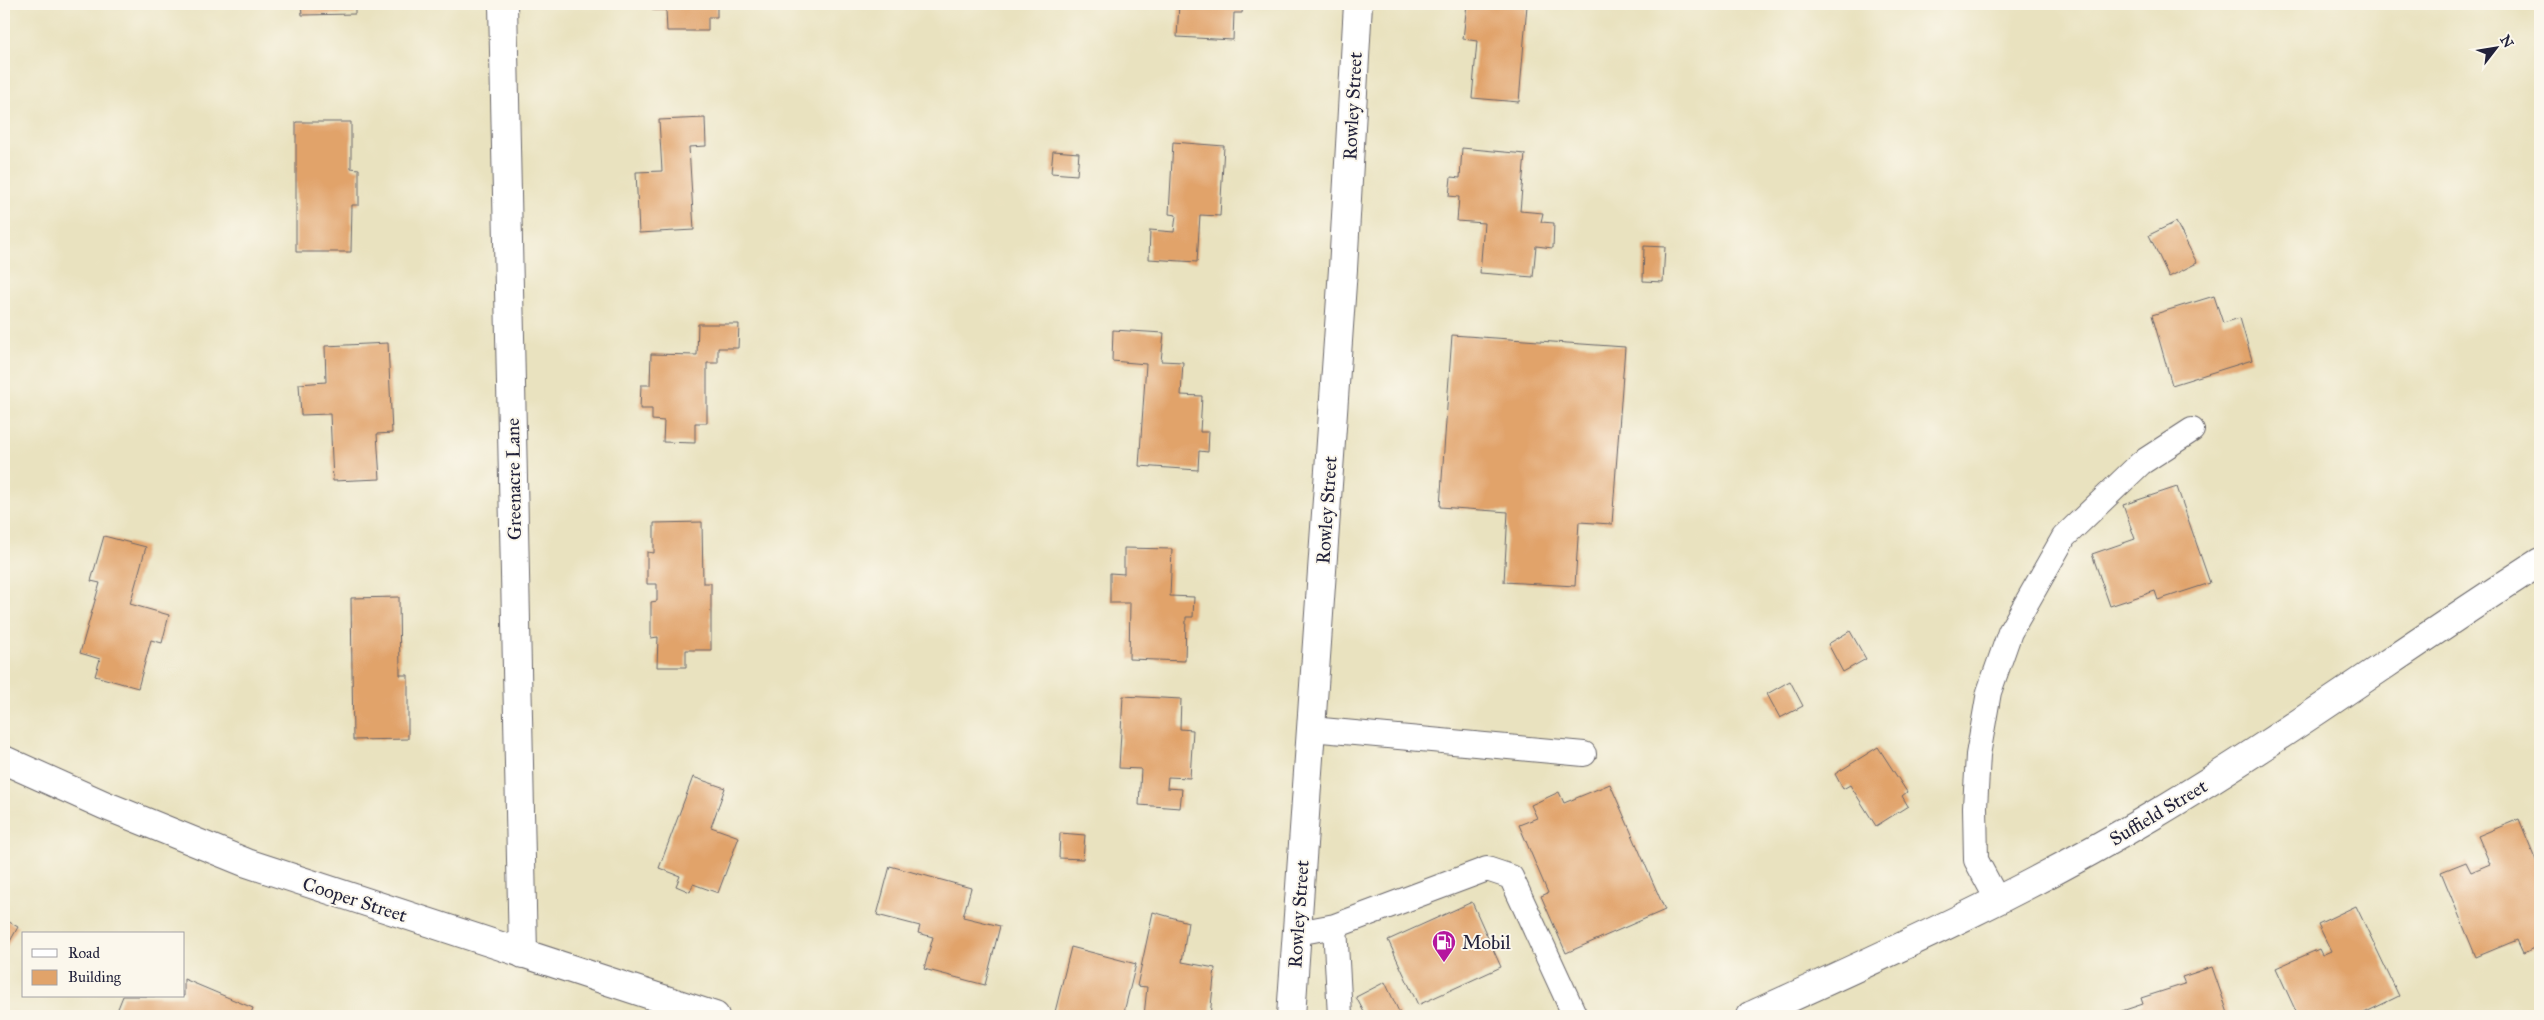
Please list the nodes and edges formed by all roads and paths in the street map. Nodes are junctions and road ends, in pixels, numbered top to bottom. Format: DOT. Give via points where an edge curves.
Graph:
graph roads {
  1 [pos="503,4"];
  2 [pos="1358,4"];
  3 [pos="2192,430"];
  4 [pos="2540,562"];
  5 [pos="1311,729"];
  6 [pos="1584,754"];
  7 [pos="4,760"];
  8 [pos="1998,901"];
  9 [pos="1335,926"];
  10 [pos="1297,933"];
  11 [pos="523,954"];
  12 [pos="714,1016"];
  13 [pos="1291,1016"];
  14 [pos="1340,1016"];
  15 [pos="1575,1016"];
  16 [pos="1750,1016"];
  1 -- 11 [label="street, Greenacre Lane"];
  2 -- 5 [label="street, Rowley Street"];
  3 -- 8 [label="lane" via="2141,463 2064,537 2010,632 1989,692 1978,755 1975,807 1976,860"];
  4 -- 8 [label="street, Suffield Street" via="2227,770 2069,864"];
  5 -- 6 [label="lane"];
  5 -- 10 [label="street, Rowley Street"];
  7 -- 11 [label="street, Cooper Street" via="247,863"];
  8 -- 16 [label="street, Suffield Street"];
  9 -- 10 [label="lane"];
  9 -- 14 [label="lane"];
  9 -- 15 [label="lane" via="1487,869 1511,877"];
  10 -- 13 [label="street, Rowley Street"];
  11 -- 12 [label="street, Cooper Street"];
}
